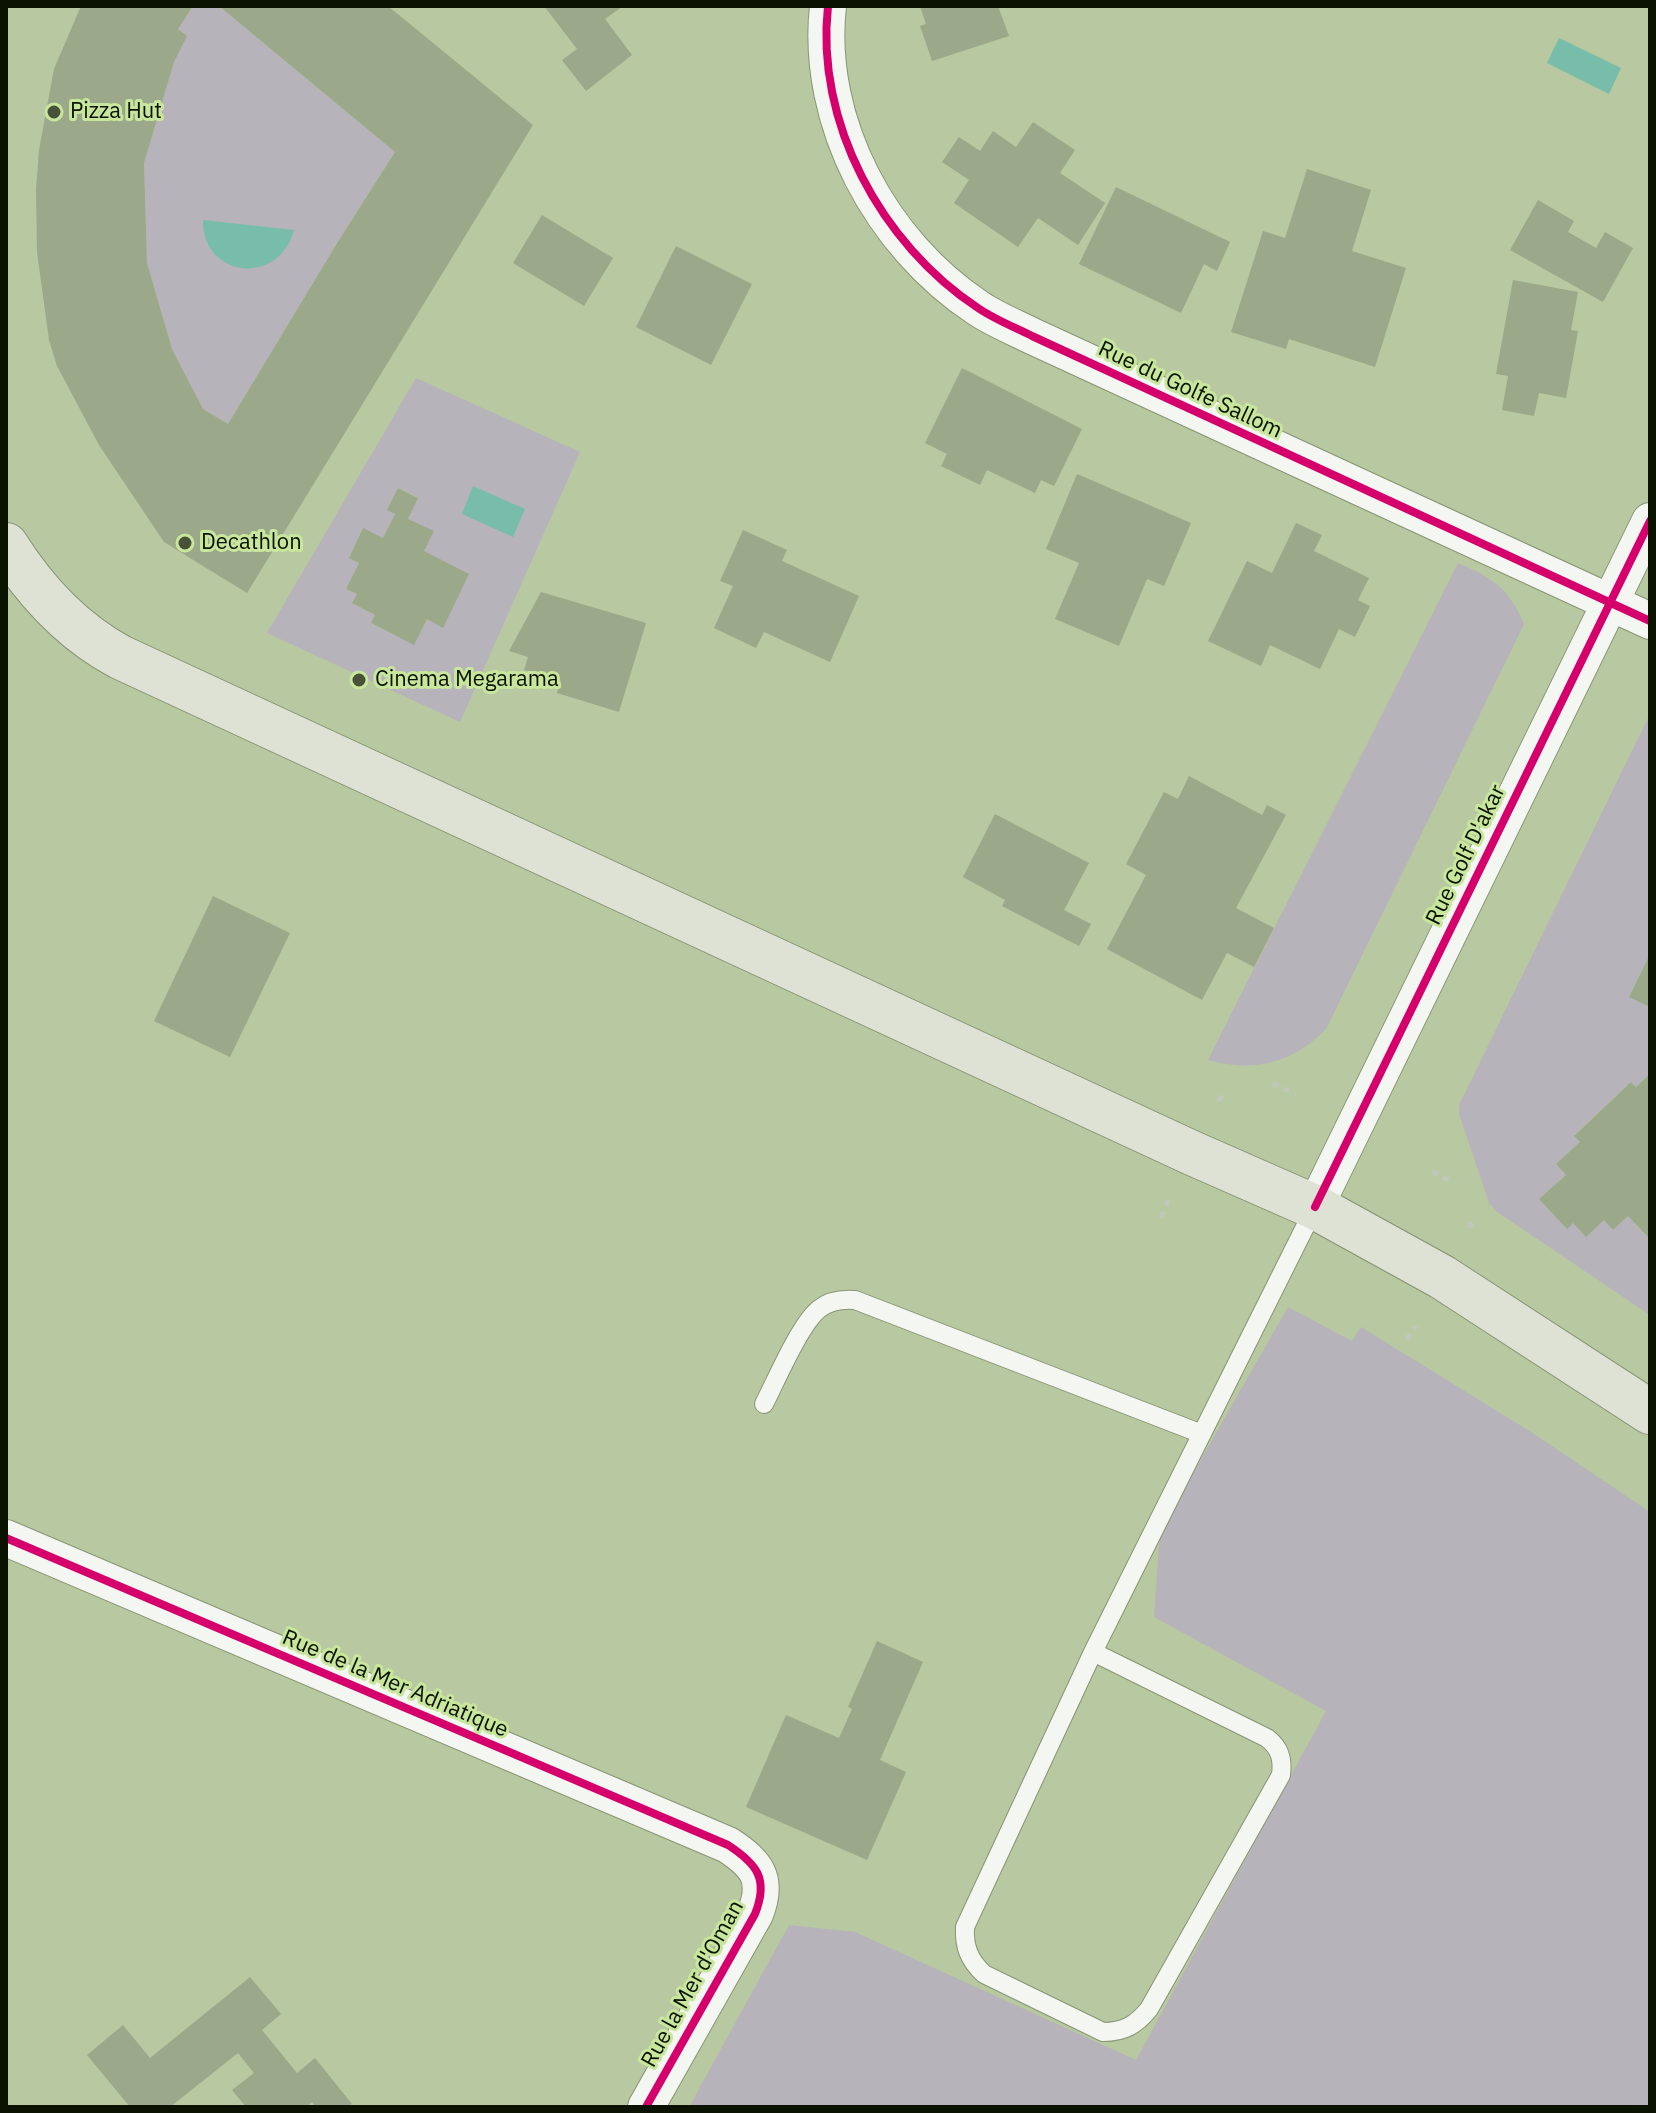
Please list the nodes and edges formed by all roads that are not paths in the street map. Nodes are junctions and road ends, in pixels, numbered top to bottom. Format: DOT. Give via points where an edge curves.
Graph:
graph roads {
  1 [pos="828,6"];
  2 [pos="1650,521"];
  3 [pos="6,545"];
  4 [pos="1607,603"];
  5 [pos="1650,621"];
  6 [pos="1315,1207"];
  7 [pos="764,1404"];
  8 [pos="1650,1412"];
  9 [pos="1202,1434"];
  10 [pos="6,1538"];
  11 [pos="1093,1652"];
  12 [pos="760,1877"];
  13 [pos="646,2107"];
  1 -- 4 [label="street, Rue du Golfe Sallom" via="833,102 878,206 939,278 979,309"];
  2 -- 4 [label="street, Rue Golf D'akar"];
  3 -- 6 [label="main road" via="69,622 120,657"];
  4 -- 5 [label="street, Rue du Golfe Sallom"];
  4 -- 6 [label="street, Rue Golf D'akar"];
  6 -- 8 [label="main road" via="1442,1277"];
  6 -- 9 [label="lane"];
  7 -- 9 [label="lane" via="810,1318 828,1304 848,1299"];
  9 -- 11 [label="lane"];
  10 -- 12 [label="street, Rue de la Mer Adriatique" via="728,1845"];
  11 -- 11 [label="lane" via="970,1914 964,1940 974,1965 984,1974 1103,2032 1115,2032 1139,2021 1149,2009 1282,1765 1267,1738"];
  12 -- 13 [label="street, Rue la Mer d'Oman" via="755,1914"];
}
